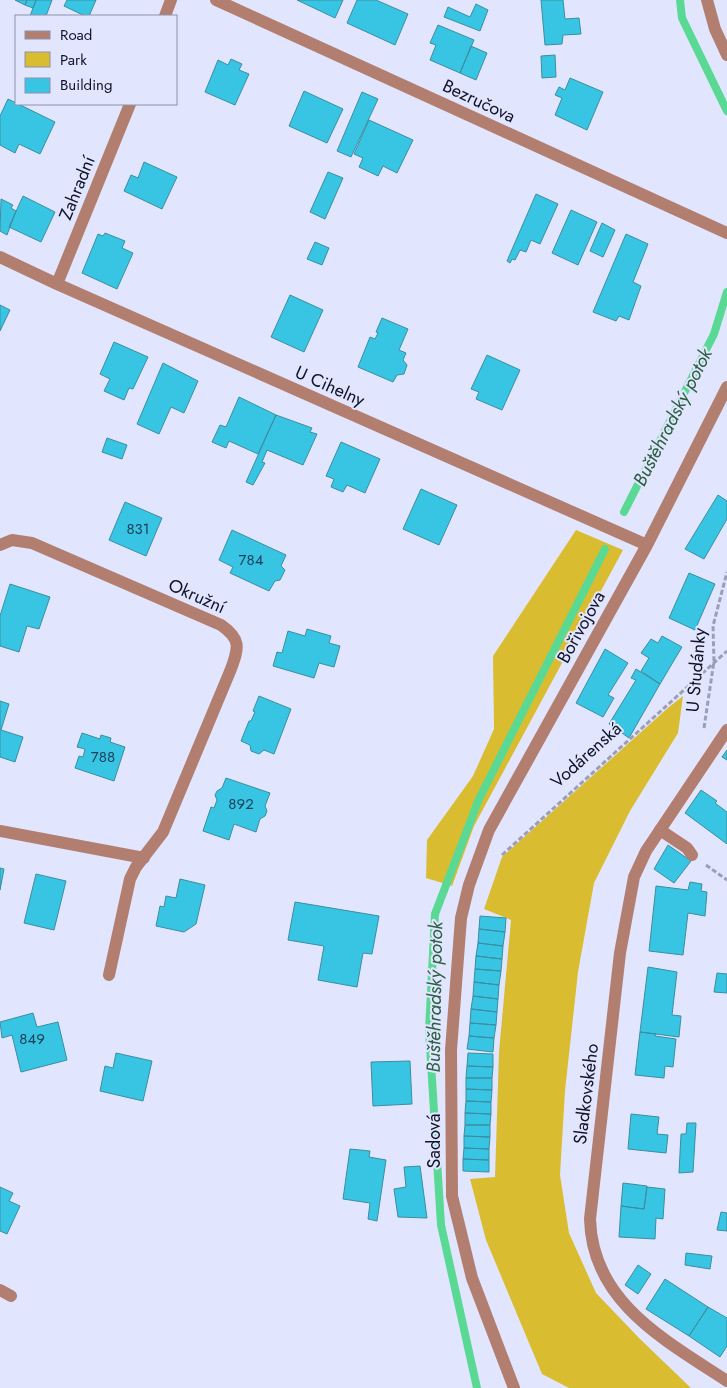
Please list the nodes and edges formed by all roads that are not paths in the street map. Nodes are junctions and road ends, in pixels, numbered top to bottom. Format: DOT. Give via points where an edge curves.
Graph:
graph roads {
  1 [pos="171,0"];
  2 [pos="216,0"];
  3 [pos="707,0"];
  4 [pos="165,15"];
  5 [pos="727,55"];
  6 [pos="130,105"];
  7 [pos="727,233"];
  8 [pos="0,257"];
  9 [pos="57,284"];
  10 [pos="727,387"];
  11 [pos="0,545"];
  12 [pos="647,545"];
  13 [pos="727,730"];
  14 [pos="660,830"];
  15 [pos="0,831"];
  16 [pos="692,854"];
  17 [pos="144,858"];
  18 [pos="469,885"];
  19 [pos="109,975"];
  20 [pos="727,1381"];
  21 [pos="514,1388"];
  1 -- 4 [label="street"];
  2 -- 7 [label="street, Bezručova"];
  3 -- 5 [label="street"];
  6 -- 9 [label="street, Zahradní"];
  8 -- 9 [label="street, U Cihelny"];
  9 -- 12 [label="street, U Cihelny"];
  10 -- 12 [label="street, Bořivojova"];
  11 -- 17 [label="street, Okružní" via="12,540 32,543 221,625 237,640 231,668 164,832"];
  12 -- 18 [label="street, Bořivojova" via="490,830"];
  13 -- 14 [label="street, Sladkovského"];
  14 -- 16 [label="street"];
  14 -- 20 [label="street, Sladkovského" via="640,863 629,900 590,1238 605,1278 633,1314 660,1337"];
  15 -- 17 [label="street"];
  17 -- 19 [label="street, Okružní" via="130,879"];
  18 -- 21 [label="street, Sadová" via="462,918 451,1050 452,1196 472,1278"];
}
